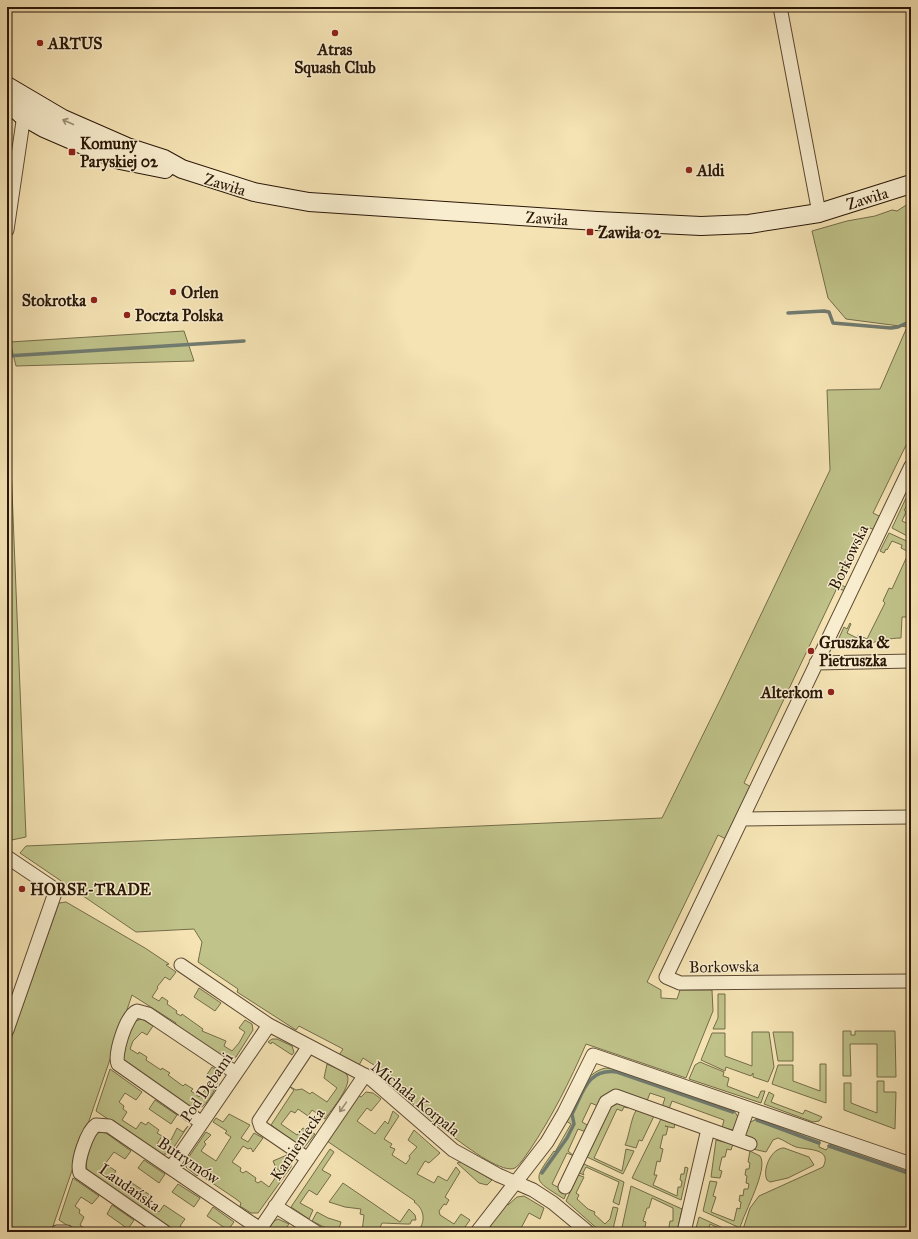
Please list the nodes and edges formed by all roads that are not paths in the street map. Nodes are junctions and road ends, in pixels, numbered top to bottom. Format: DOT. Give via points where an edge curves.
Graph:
graph roads {
  1 [pos="780,7"];
  2 [pos="7,86"];
  3 [pos="7,101"];
  4 [pos="25,107"];
  5 [pos="911,184"];
  6 [pos="819,213"];
  7 [pos="7,230"];
  8 [pos="911,466"];
  9 [pos="911,661"];
  10 [pos="816,663"];
  11 [pos="911,817"];
  12 [pos="743,819"];
  13 [pos="7,857"];
  14 [pos="181,965"];
  15 [pos="911,981"];
  16 [pos="269,1025"];
  17 [pos="7,1030"];
  18 [pos="309,1046"];
  19 [pos="236,1073"];
  20 [pos="365,1075"];
  21 [pos="748,1108"];
  22 [pos="202,1123"];
  23 [pos="97,1124"];
  24 [pos="708,1129"];
  25 [pos="737,1140"];
  26 [pos="750,1144"];
  27 [pos="308,1159"];
  28 [pos="911,1164"];
  29 [pos="171,1168"];
  30 [pos="516,1182"];
  31 [pos="565,1186"];
  32 [pos="275,1206"];
  33 [pos="259,1231"];
  34 [pos="57,1232"];
  35 [pos="67,1232"];
  36 [pos="165,1232"];
  37 [pos="316,1232"];
  38 [pos="477,1232"];
  39 [pos="588,1232"];
  40 [pos="684,1232"];
  1 -- 6 [label="street"];
  2 -- 4 [label="street, Zawiła"];
  3 -- 4 [label="street, Zawiła"];
  4 -- 6 [label="street, Zawiła" via="63,119 127,147 164,159 182,169 279,198 350,205 701,226 749,224"];
  4 -- 7 [label="street"];
  5 -- 6 [label="street, Zawiła"];
  8 -- 10 [label="street, Borkowska"];
  9 -- 10 [label="street"];
  10 -- 12 [label="street, Borkowska"];
  11 -- 12 [label="street"];
  12 -- 15 [label="street, Borkowska" via="666,977 680,983"];
  13 -- 17 [label="street" via="56,890"];
  14 -- 16 [label="street, Michała Korpala"];
  16 -- 18 [label="street, Michała Korpala"];
  16 -- 19 [label="street, Pod Dębami"];
  18 -- 20 [label="street, Michała Korpala"];
  18 -- 27 [label="street" via="259,1121 261,1127"];
  19 -- 22 [label="street, Pod Dębami"];
  19 -- 22 [label="street" via="146,1013 134,1012 128,1021 116,1055 118,1064"];
  20 -- 27 [label="street, Kamieniecka, one-way"];
  20 -- 30 [label="street, Michała Korpala" via="453,1150 480,1166"];
  21 -- 25 [label="street"];
  21 -- 28 [label="street"];
  21 -- 30 [label="street" via="593,1055 550,1136"];
  22 -- 29 [label="street, Pod Dębami"];
  23 -- 29 [label="street, Butrymów" via="107,1125"];
  23 -- 36 [label="street, Laudańska" via="90,1131 78,1164 80,1171"];
  24 -- 25 [label="street"];
  24 -- 31 [label="street" via="621,1097 610,1098"];
  24 -- 40 [label="street"];
  25 -- 26 [label="street"];
  27 -- 32 [label="street, Kamieniecka"];
  29 -- 33 [label="street, Butrymów"];
  30 -- 38 [label="street"];
  30 -- 39 [label="street, Michała Korpala" via="552,1203"];
  32 -- 33 [label="street, Kamieniecka"];
  32 -- 37 [label="street"];
  34 -- 35 [label="street"];
}
